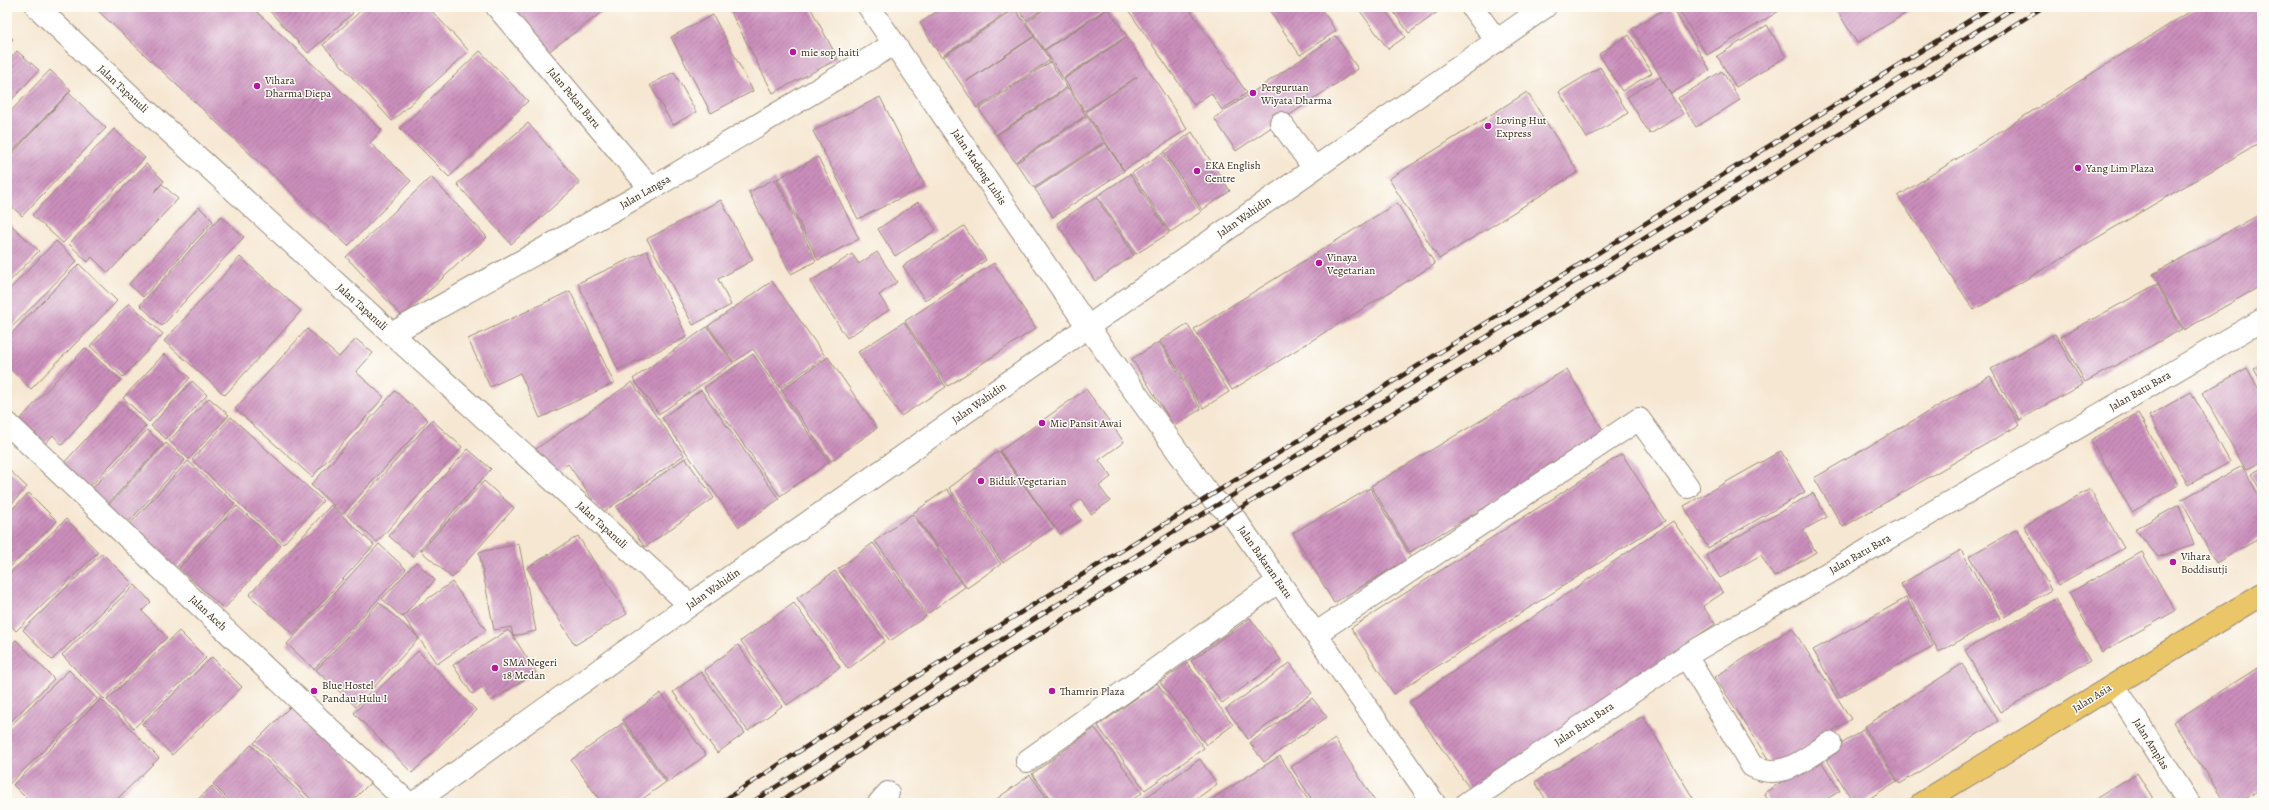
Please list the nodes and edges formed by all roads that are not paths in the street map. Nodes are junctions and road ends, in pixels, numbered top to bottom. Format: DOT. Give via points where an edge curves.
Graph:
graph roads {
  1 [pos="36,7"];
  2 [pos="497,7"];
  3 [pos="869,7"];
  4 [pos="1472,7"];
  5 [pos="1546,7"];
  6 [pos="1497,41"];
  7 [pos="894,44"];
  8 [pos="1281,123"];
  9 [pos="1314,168"];
  10 [pos="651,189"];
  11 [pos="2262,320"];
  12 [pos="1088,327"];
  13 [pos="391,334"];
  14 [pos="7,423"];
  15 [pos="1688,487"];
  16 [pos="1279,581"];
  17 [pos="2262,594"];
  18 [pos="690,605"];
  19 [pos="1315,634"];
  20 [pos="1686,656"];
  21 [pos="2114,685"];
  22 [pos="1830,743"];
  23 [pos="1027,761"];
  24 [pos="408,803"];
  25 [pos="414,803"];
  26 [pos="1434,803"];
  27 [pos="1467,803"];
  28 [pos="1922,803"];
  29 [pos="2189,803"];
  1 -- 13 [label="street, Jalan Tapanuli"];
  2 -- 10 [label="street, Jalan Pekan Baru"];
  3 -- 7 [label="street, Jalan Madong Lubis"];
  4 -- 6 [label="street"];
  5 -- 6 [label="street, Jalan Wahidin"];
  6 -- 9 [label="street, Jalan Wahidin"];
  7 -- 10 [label="street, Jalan Langsa"];
  7 -- 12 [label="street, Jalan Madong Lubis"];
  8 -- 9 [label="street"];
  9 -- 12 [label="street, Jalan Wahidin"];
  10 -- 13 [label="street, Jalan Langsa"];
  11 -- 20 [label="street, Jalan Batu Bara"];
  12 -- 16 [label="street, Jalan Bakaran Batu" via="1210,496 1235,519"];
  12 -- 18 [label="street, Jalan Wahidin"];
  13 -- 18 [label="street, Jalan Tapanuli"];
  14 -- 24 [label="street, Jalan Aceh"];
  15 -- 19 [label="street" via="1639,419"];
  16 -- 19 [label="street, Jalan Bakaran Batu"];
  16 -- 23 [label="street"];
  17 -- 21 [label="main road, Jalan Asia"];
  18 -- 25 [label="street, Jalan Wahidin"];
  19 -- 26 [label="street, Jalan Bakaran Batu"];
  20 -- 22 [label="street" via="1752,766 1776,772 1789,768"];
  20 -- 27 [label="street, Jalan Batu Bara"];
  21 -- 28 [label="main road, Jalan Asia"];
  21 -- 29 [label="street, Jalan Amplas"];
}
